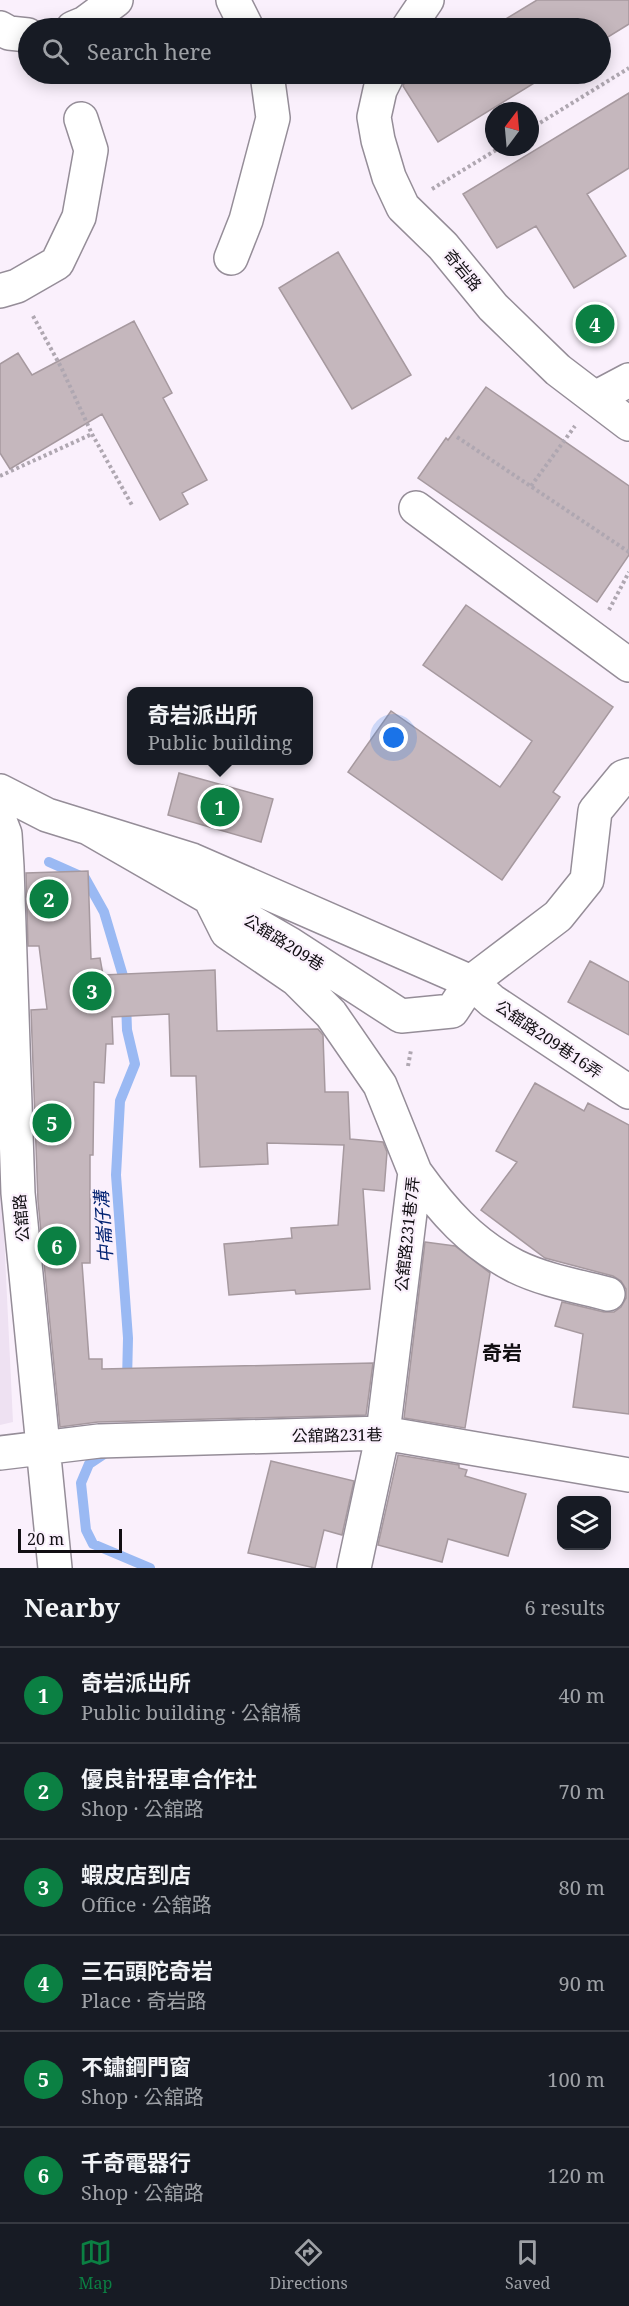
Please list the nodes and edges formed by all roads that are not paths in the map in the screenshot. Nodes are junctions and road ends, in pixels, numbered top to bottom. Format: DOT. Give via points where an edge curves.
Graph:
graph roads {
  1 [pos="117,0"];
  2 [pos="233,0"];
  3 [pos="427,0"];
  4 [pos="92,18"];
  5 [pos="242,18"];
  6 [pos="415,18"];
  7 [pos="0,28"];
  8 [pos="18,34"];
  9 [pos="268,84"];
  10 [pos="383,84"];
  11 [pos="81,119"];
  12 [pos="231,258"];
  13 [pos="8,289"];
  14 [pos="629,380"];
  15 [pos="588,409"];
  16 [pos="629,424"];
  17 [pos="416,508"];
  18 [pos="629,665"];
  19 [pos="629,775"];
  20 [pos="0,791"];
  21 [pos="2,827"];
  22 [pos="90,829"];
  23 [pos="209,896"];
  24 [pos="471,982"];
  25 [pos="629,1092"];
  26 [pos="415,1172"];
  27 [pos="608,1294"];
  28 [pos="383,1433"];
  29 [pos="42,1446"];
  30 [pos="0,1453"];
  31 [pos="629,1475"];
  32 [pos="354,1564"];
  33 [pos="55,1568"];
  1 -- 4 [label="street"];
  2 -- 5 [label="street"];
  3 -- 6 [label="street"];
  7 -- 8 [label="street"];
  9 -- 12 [label="street" via="273,118 246,220"];
  10 -- 15 [label="street, 奇岩路" via="374,117 389,177 403,207 443,246 493,307 558,370"];
  11 -- 13 [label="street" via="91,150 79,217 57,263"];
  14 -- 15 [label="street"];
  15 -- 16 [label="street, 奇岩路"];
  17 -- 18 [label="street"];
  19 -- 24 [label="street, 公舘路209巷" via="595,811 587,880 558,916"];
  20 -- 22 [label="street, 公舘路209巷"];
  21 -- 29 [label="street, 公舘路" via="7,867 18,1193"];
  22 -- 23 [label="street, 公舘路209巷"];
  22 -- 24 [label="street, 公舘路209巷" via="192,860"];
  23 -- 24 [label="street, 公舘路209巷" via="401,1016 452,1011"];
  23 -- 26 [label="street, 公舘路231巷7弄" via="227,932 296,979 331,1014 380,1085"];
  24 -- 25 [label="street, 公舘路209巷16弄" via="492,1001"];
  26 -- 27 [label="street" via="438,1205 465,1232 515,1266"];
  26 -- 28 [label="street, 公舘路231巷7弄"];
  28 -- 29 [label="street, 公舘路231巷" via="132,1439"];
  28 -- 31 [label="street, 公舘路231巷"];
  28 -- 32 [label="street, 公舘路231巷7弄"];
  29 -- 30 [label="street, 公舘路231巷"];
  29 -- 33 [label="street, 公舘路"];
}
